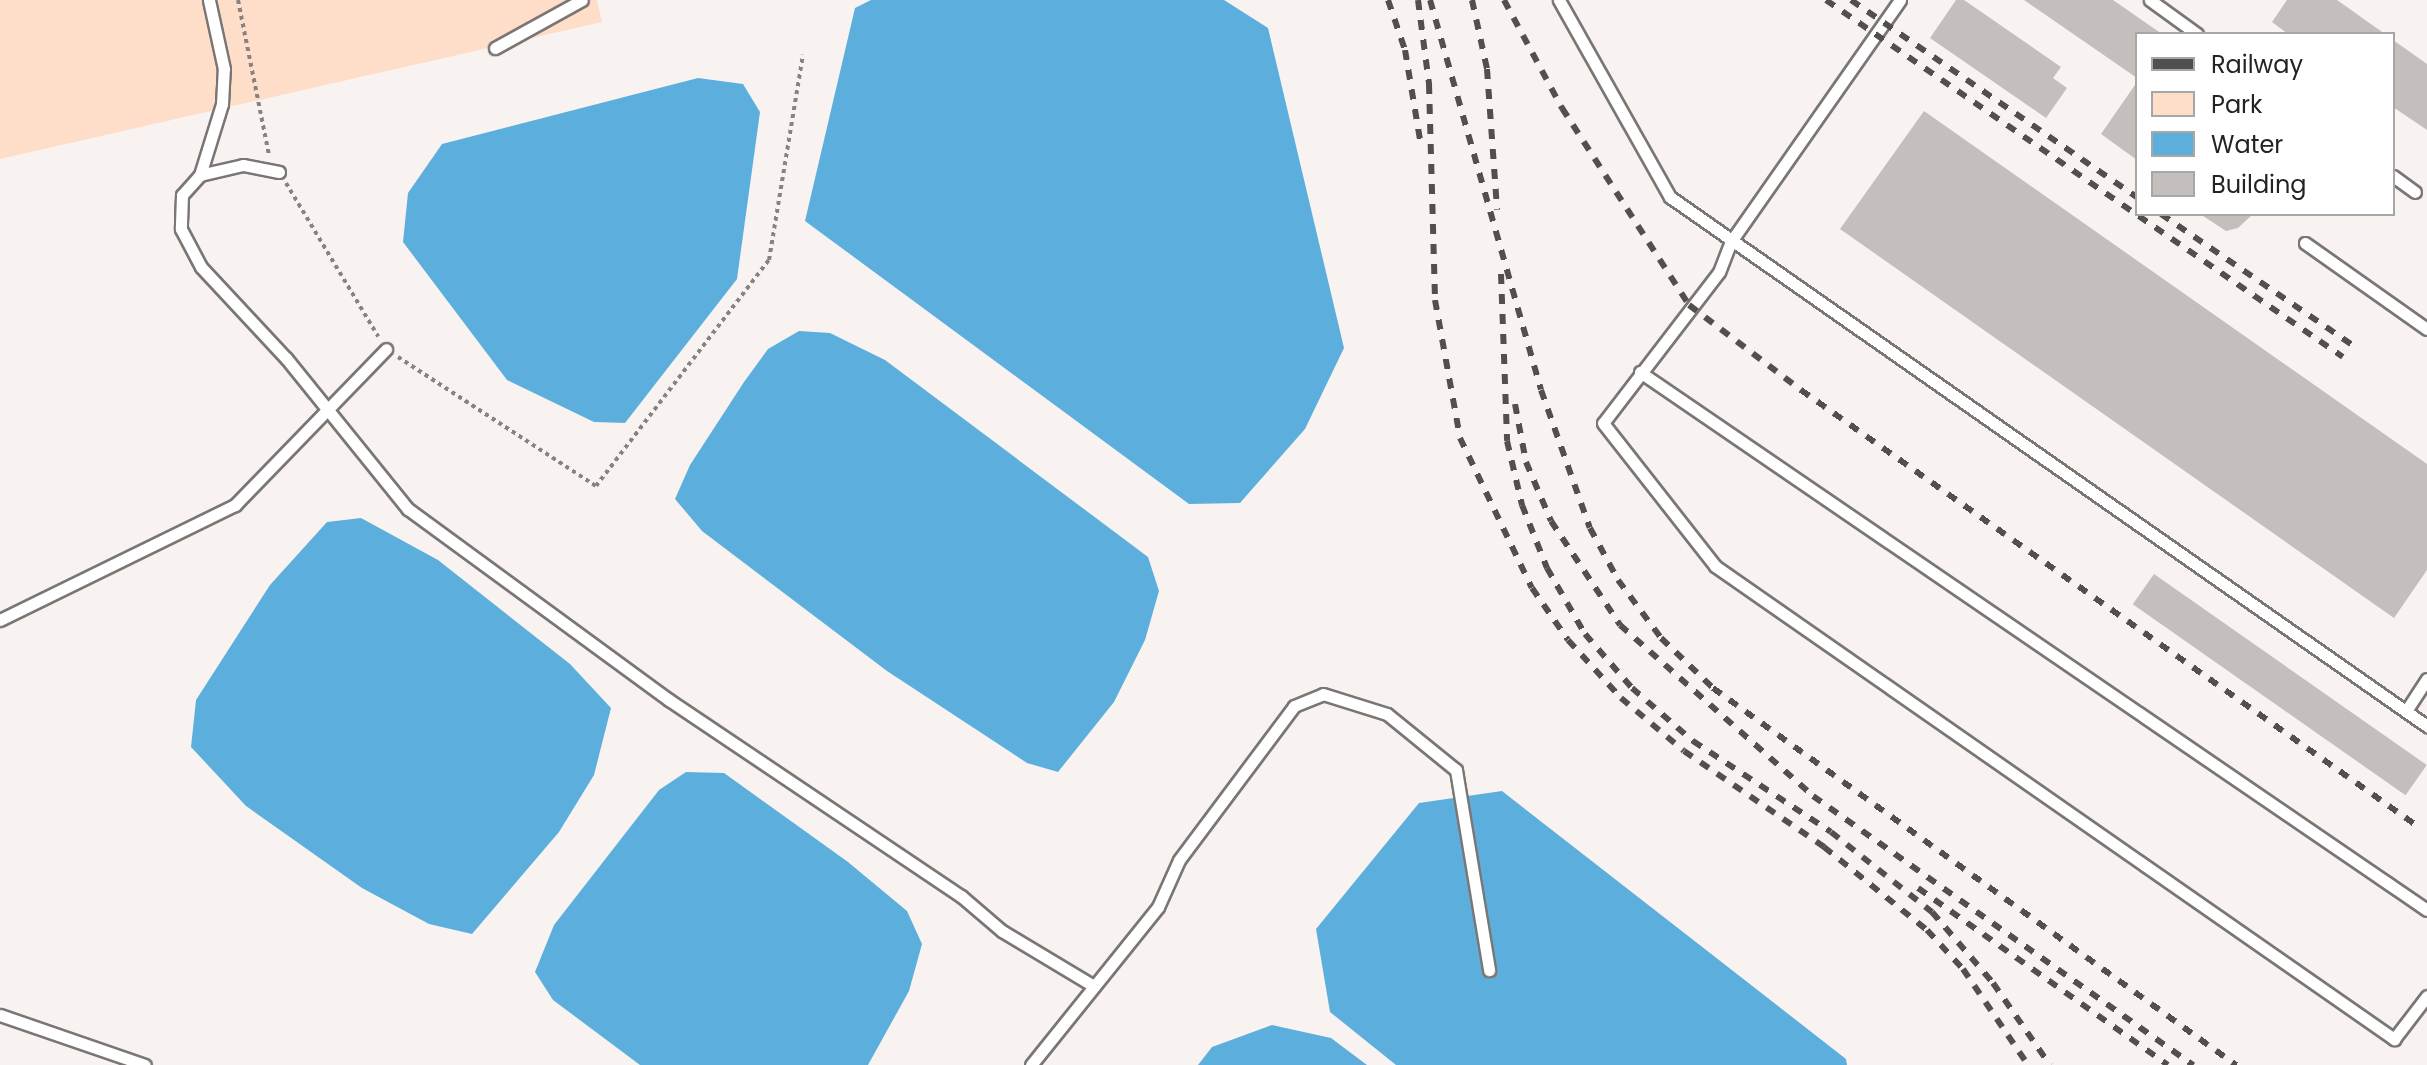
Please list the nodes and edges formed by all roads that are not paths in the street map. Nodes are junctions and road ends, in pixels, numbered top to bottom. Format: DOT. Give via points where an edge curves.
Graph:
graph roads {
  1 [pos="209,0"];
  2 [pos="582,0"];
  3 [pos="1559,0"];
  4 [pos="1900,0"];
  5 [pos="2150,0"];
  6 [pos="2194,32"];
  7 [pos="495,48"];
  8 [pos="279,172"];
  9 [pos="200,175"];
  10 [pos="2395,177"];
  11 [pos="2415,192"];
  12 [pos="1731,241"];
  13 [pos="2305,243"];
  14 [pos="2427,329"];
  15 [pos="386,349"];
  16 [pos="1640,372"];
  17 [pos="326,411"];
  18 [pos="0,620"];
  19 [pos="2427,679"];
  20 [pos="2406,711"];
  21 [pos="2427,726"];
  22 [pos="2427,910"];
  23 [pos="1489,970"];
  24 [pos="1092,985"];
  25 [pos="2427,996"];
  26 [pos="0,1015"];
  27 [pos="145,1065"];
  28 [pos="1031,1065"];
  1 -- 9 [label="lane" via="224,69 222,104"];
  2 -- 7 [label="lane"];
  3 -- 12 [label="lane" via="1670,197"];
  4 -- 12 [label="lane"];
  5 -- 6 [label="lane"];
  8 -- 9 [label="lane" via="243,165"];
  9 -- 17 [label="lane" via="182,195 181,229 201,267 286,358"];
  10 -- 11 [label="lane"];
  12 -- 16 [label="lane" via="1719,272"];
  12 -- 20 [label="lane"];
  13 -- 14 [label="lane"];
  15 -- 17 [label="lane"];
  16 -- 22 [label="lane"];
  16 -- 25 [label="lane" via="1603,423 1715,566 2394,1039"];
  17 -- 18 [label="lane" via="235,505"];
  17 -- 24 [label="lane" via="408,509 669,700 961,896 1002,931"];
  19 -- 20 [label="lane"];
  20 -- 21 [label="lane"];
  23 -- 24 [label="lane" via="1456,770 1387,714 1323,694 1294,706 1179,860 1158,907"];
  24 -- 28 [label="lane"];
  26 -- 27 [label="lane"];
}
